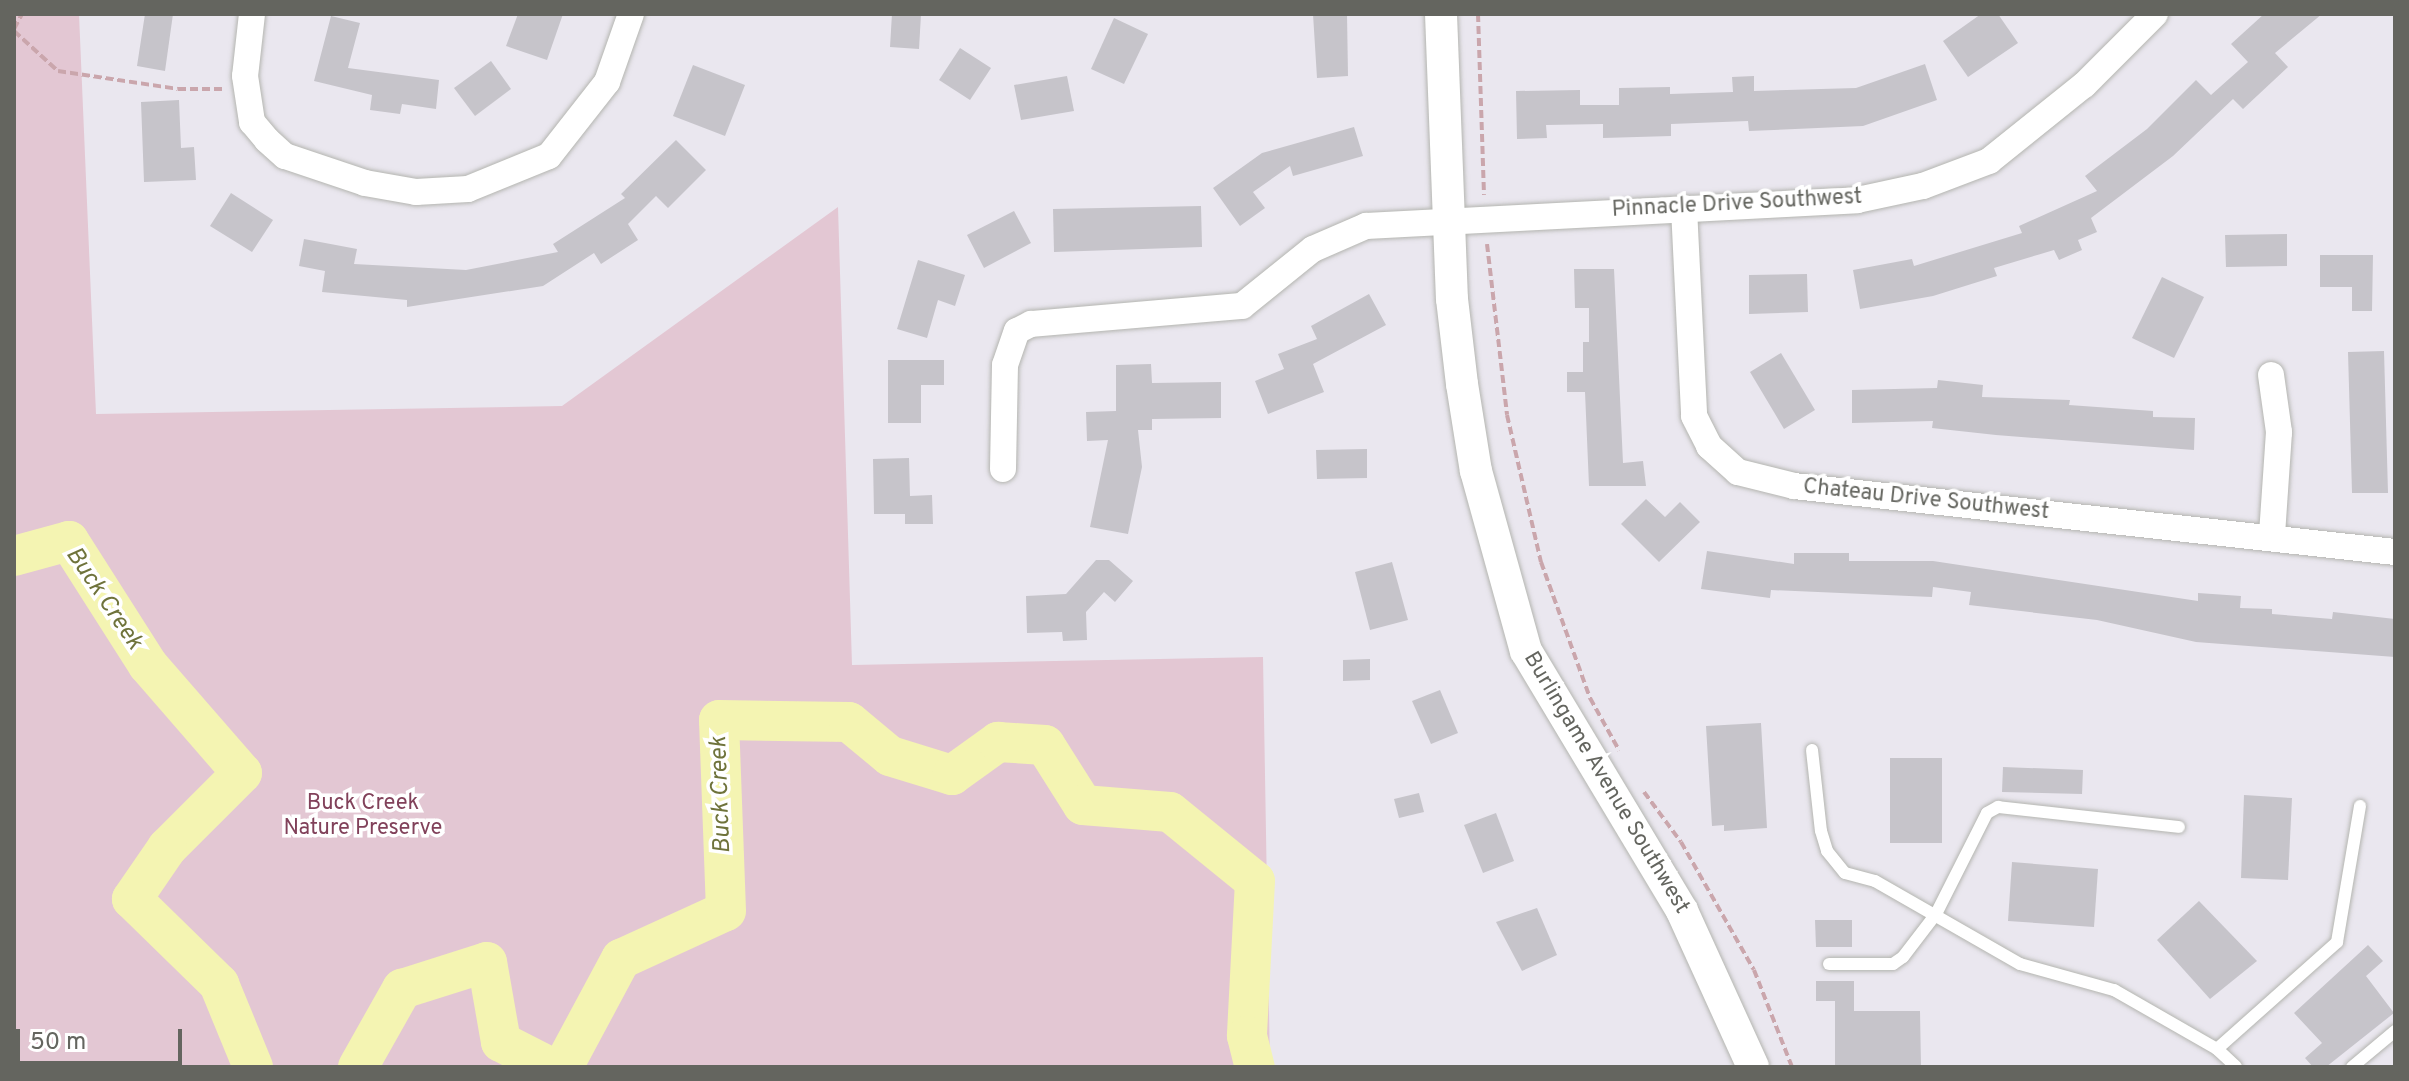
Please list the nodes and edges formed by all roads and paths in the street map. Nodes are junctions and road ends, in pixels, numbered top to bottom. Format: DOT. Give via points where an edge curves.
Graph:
graph roads {
  1 [pos="22,14"];
  2 [pos="252,14"];
  3 [pos="631,14"];
  4 [pos="1441,14"];
  5 [pos="1478,14"];
  6 [pos="2155,14"];
  7 [pos="14,30"];
  8 [pos="247,89"];
  9 [pos="1684,208"];
  10 [pos="1485,216"];
  11 [pos="1448,218"];
  12 [pos="2271,375"];
  13 [pos="1003,469"];
  14 [pos="2272,536"];
  15 [pos="2395,552"];
  16 [pos="1812,750"];
  17 [pos="1624,758"];
  18 [pos="1637,782"];
  19 [pos="2360,806"];
  20 [pos="2179,827"];
  21 [pos="1936,914"];
  22 [pos="1829,964"];
  23 [pos="2395,1031"];
  24 [pos="2217,1049"];
  25 [pos="1753,1067"];
  26 [pos="1792,1067"];
  27 [pos="2236,1067"];
  28 [pos="2352,1067"];
  1 -- 7 [label="path"];
  2 -- 8 [label="street"];
  3 -- 8 [label="street" via="607,82 549,156 468,189 416,192 365,183 285,156 252,122"];
  4 -- 11 [label="street, Burlingame Avenue Southwest"];
  5 -- 10 [label="path"];
  6 -- 9 [label="street, Pinnacle Drive Southwest" via="2084,85 1989,161 1923,186 1857,200"];
  7 -- 8 [label="path" via="58,71 178,89"];
  9 -- 10 [label="street, Pinnacle Drive Southwest"];
  9 -- 14 [label="street, Chateau Drive Southwest" via="1694,416 1709,446 1738,472 1794,486"];
  10 -- 11 [label="street, Pinnacle Drive Southwest"];
  10 -- 17 [label="path" via="1507,415 1541,562 1590,698"];
  11 -- 13 [label="street, Pinnacle Drive Southwest" via="1366,226 1313,249 1242,306 1049,321 1017,331 1005,365"];
  11 -- 25 [label="street, Burlingame Avenue Southwest" via="1452,299 1476,471 1526,651 1682,911"];
  12 -- 14 [label="street" via="2279,432"];
  14 -- 15 [label="street, Chateau Drive Southwest"];
  16 -- 21 [label="lane" via="1827,851 1845,873 1875,881"];
  18 -- 26 [label="path" via="1681,842 1754,970"];
  19 -- 24 [label="lane" via="2337,942"];
  20 -- 21 [label="lane" via="1998,807 1987,813"];
  21 -- 22 [label="lane" via="1893,964"];
  21 -- 24 [label="lane" via="2020,964 2114,990"];
  23 -- 28 [label="lane"];
  24 -- 27 [label="lane"];
}
